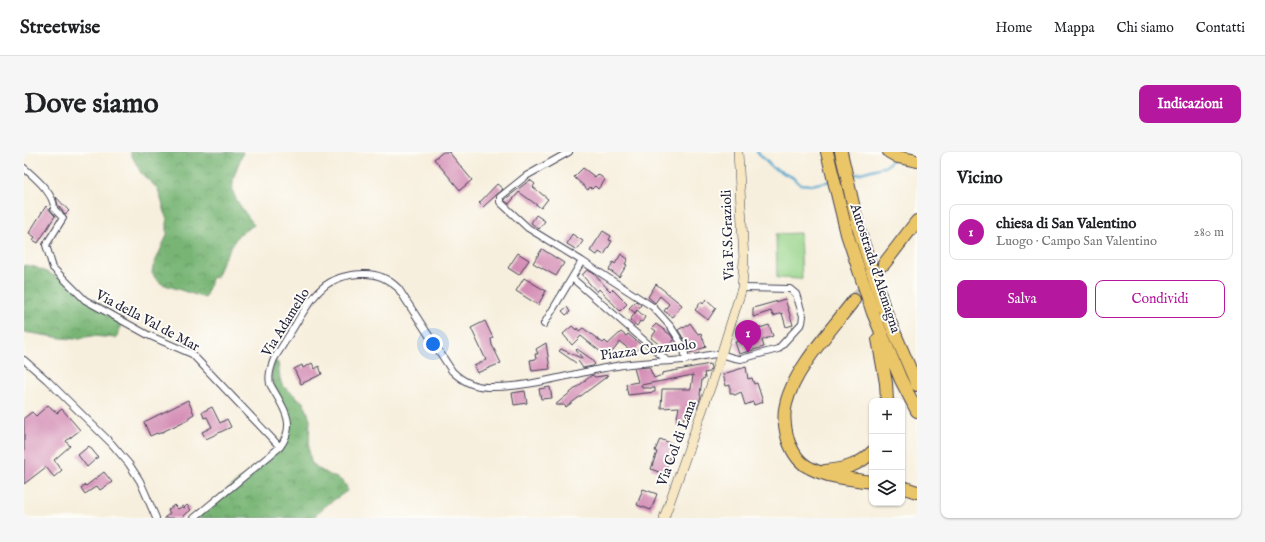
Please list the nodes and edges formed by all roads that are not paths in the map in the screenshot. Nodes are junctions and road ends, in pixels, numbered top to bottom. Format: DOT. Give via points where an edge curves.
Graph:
graph roads {
  1 [pos="569,152"];
  2 [pos="827,152"];
  3 [pos="841,152"];
  4 [pos="889,152"];
  5 [pos="738,157"];
  6 [pos="917,161"];
  7 [pos="24,168"];
  8 [pos="917,221"];
  9 [pos="582,261"];
  10 [pos="884,264"];
  11 [pos="572,278"];
  12 [pos="742,288"];
  13 [pos="854,300"];
  14 [pos="873,313"];
  15 [pos="544,324"];
  16 [pos="721,355"];
  17 [pos="24,360"];
  18 [pos="686,360"];
  19 [pos="666,361"];
  20 [pos="579,374"];
  21 [pos="917,385"];
  22 [pos="887,398"];
  23 [pos="917,411"];
  24 [pos="280,447"];
  25 [pos="869,454"];
  26 [pos="820,472"];
  27 [pos="869,482"];
  28 [pos="905,488"];
  29 [pos="917,492"];
  30 [pos="156,518"];
  31 [pos="194,518"];
  32 [pos="664,518"];
  1 -- 9 [label="street" via="526,176 499,200 528,228"];
  2 -- 14 [label="highway, Autostrada d'Alemagna" via="847,234"];
  3 -- 21 [label="highway, Autostrada d'Alemagna" via="859,230 884,308"];
  4 -- 6 [label="highway" via="898,157"];
  5 -- 12 [label="main road, Via F.S.Grazioli" via="744,271"];
  7 -- 24 [label="street, Via della Val de Mar" via="45,189 54,209 63,218 46,245 53,268 85,300 148,335 192,354"];
  8 -- 10 [label="highway"];
  9 -- 11 [label="street"];
  9 -- 18 [label="street" via="654,307 683,346"];
  11 -- 15 [label="street"];
  11 -- 19 [label="street"];
  12 -- 16 [label="main road, Via F.S.Grazioli"];
  12 -- 16 [label="street" via="790,289 796,294 804,320 781,347 775,350 741,360"];
  13 -- 26 [label="highway" via="803,367 786,404 786,433 791,447 797,458 809,468"];
  14 -- 22 [label="highway"];
  14 -- 23 [label="highway, Autostrada d'Alemagna"];
  16 -- 18 [label="street, Piazza Cozzuolo"];
  16 -- 32 [label="main road, Via Col di Lana"];
  17 -- 30 [label="street" via="111,443 129,464 140,481"];
  18 -- 19 [label="street, Piazza Cozzuolo"];
  19 -- 20 [label="street, Piazza Cozzuolo" via="618,365"];
  20 -- 24 [label="street, Via Adamello" via="521,384 488,387 472,384 452,371 391,280 356,274 327,284 315,294 274,359 270,384 285,413 288,425 288,435"];
  24 -- 31 [label="street, Via Adamello"];
  25 -- 26 [label="highway" via="860,462 843,469"];
  26 -- 27 [label="highway"];
  28 -- 29 [label="highway"];
}
